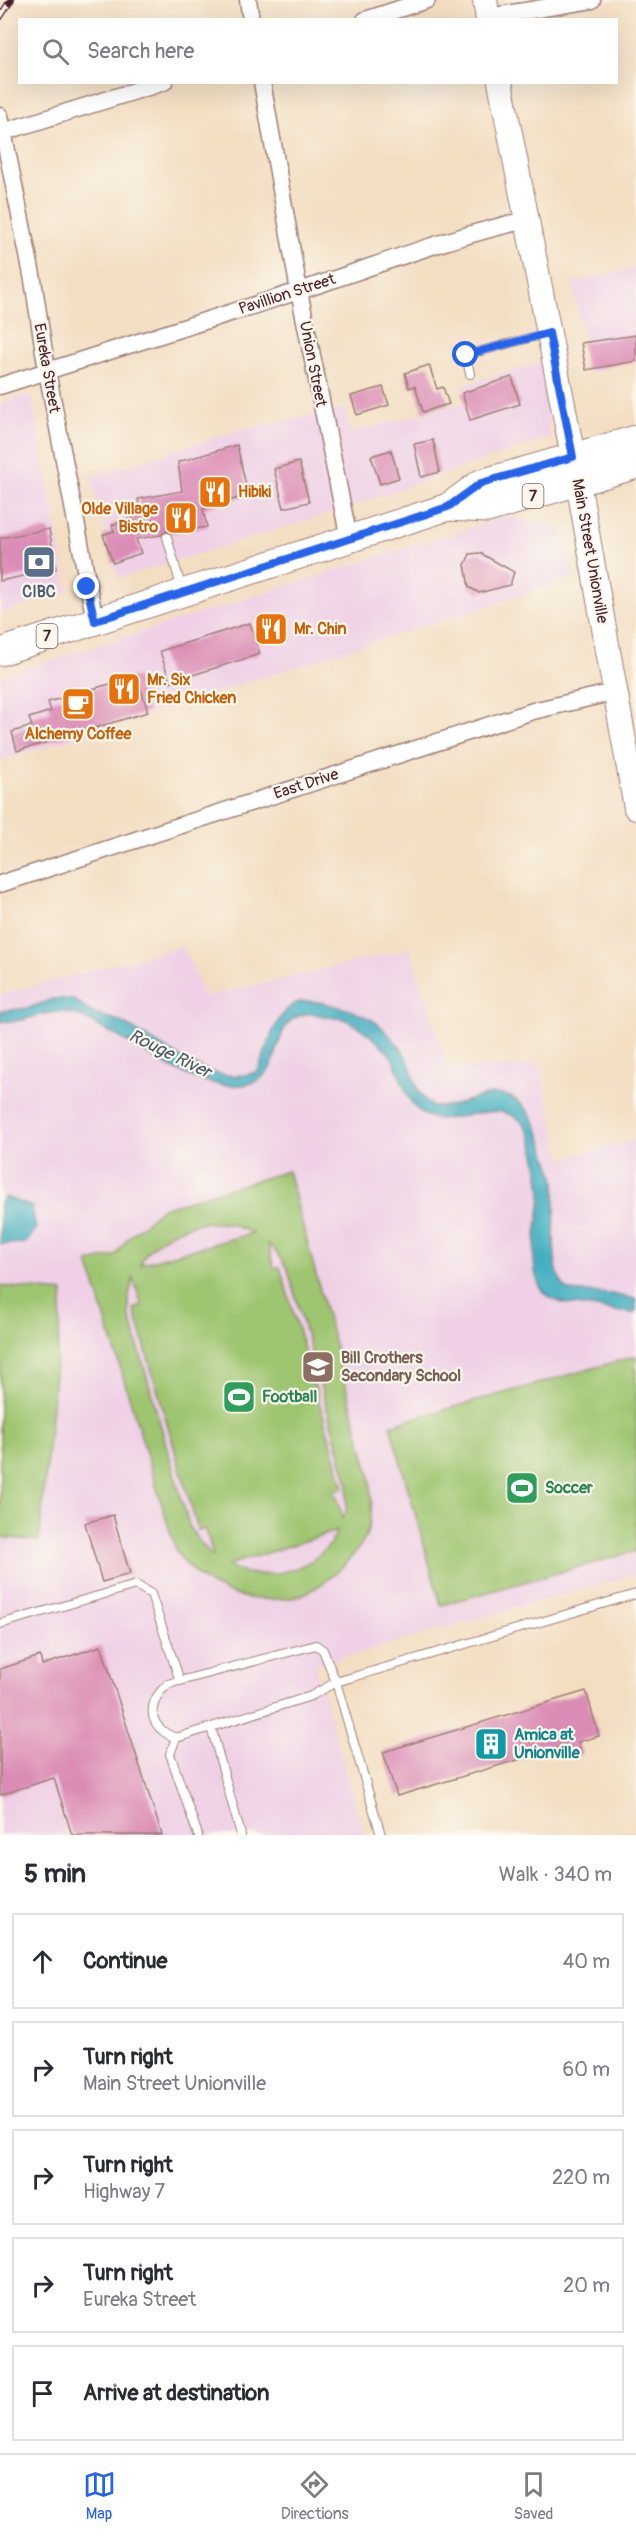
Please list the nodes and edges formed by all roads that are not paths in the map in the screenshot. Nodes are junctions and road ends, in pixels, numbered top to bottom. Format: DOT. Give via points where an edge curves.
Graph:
graph roads {
  1 [pos="248,0"];
  2 [pos="427,0"];
  3 [pos="592,0"];
  4 [pos="487,12"];
  5 [pos="251,18"];
  6 [pos="371,18"];
  7 [pos="156,84"];
  8 [pos="262,84"];
  9 [pos="500,84"];
  10 [pos="2,124"];
  11 [pos="527,220"];
  12 [pos="298,291"];
  13 [pos="549,333"];
  14 [pos="47,371"];
  15 [pos="470,374"];
  16 [pos="0,386"];
  17 [pos="636,439"];
  18 [pos="636,465"];
  19 [pos="576,469"];
  20 [pos="167,537"];
  21 [pos="349,539"];
  22 [pos="183,593"];
  23 [pos="95,621"];
  24 [pos="0,652"];
  25 [pos="614,692"];
  26 [pos="636,808"];
  27 [pos="0,884"];
  28 [pos="636,1594"];
  29 [pos="0,1624"];
  30 [pos="180,1681"];
  31 [pos="336,1682"];
  32 [pos="211,1727"];
  33 [pos="176,1738"];
  34 [pos="198,1835"];
  35 [pos="241,1835"];
  36 [pos="381,1835"];
  1 -- 5 [label="street"];
  2 -- 6 [label="street"];
  3 -- 4 [label="street"];
  7 -- 10 [label="street"];
  8 -- 12 [label="street, Union Street"];
  9 -- 11 [label="main road, Main Street Unionville"];
  10 -- 14 [label="street, Eureka Street"];
  11 -- 12 [label="street, Pavillion Street" via="446,241"];
  11 -- 13 [label="main road, Main Street Unionville"];
  12 -- 14 [label="street, Pavillion Street"];
  12 -- 21 [label="street, Union Street"];
  13 -- 15 [label="lane" via="466,355"];
  13 -- 19 [label="main road, Main Street Unionville"];
  14 -- 16 [label="street, Pavillion Street"];
  14 -- 23 [label="street, Eureka Street"];
  17 -- 19 [label="main road, 7"];
  18 -- 19 [label="main road, 7"];
  19 -- 21 [label="main road, 7" via="481,483 448,507"];
  19 -- 25 [label="main road, Main Street Unionville"];
  20 -- 22 [label="lane"];
  21 -- 22 [label="main road, 7"];
  22 -- 23 [label="main road, 7"];
  23 -- 24 [label="main road, 7"];
  25 -- 26 [label="main road, Main Street Unionville"];
  25 -- 27 [label="street, East Drive" via="478,728"];
  28 -- 31 [label="lane"];
  29 -- 30 [label="lane" via="136,1586 151,1594"];
  30 -- 31 [label="lane" via="316,1645 323,1650"];
  30 -- 33 [label="lane" via="168,1684 156,1695 152,1707 157,1726"];
  31 -- 32 [label="lane" via="311,1696"];
  31 -- 36 [label="lane"];
  32 -- 33 [label="lane"];
  32 -- 35 [label="lane"];
  33 -- 34 [label="lane" via="170,1754"];
}
